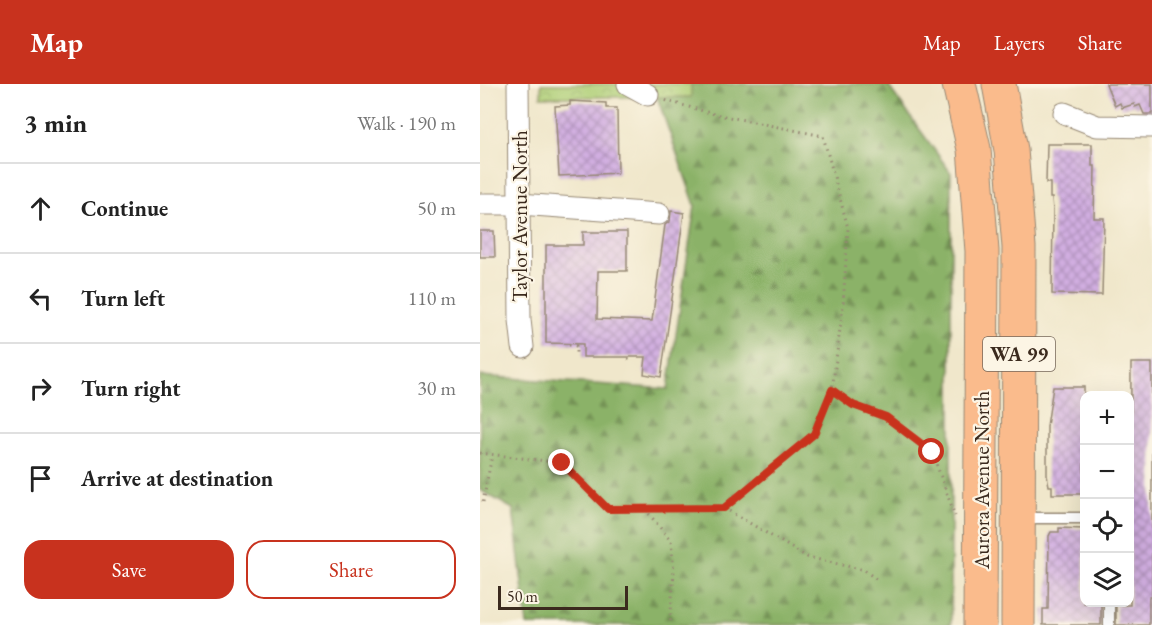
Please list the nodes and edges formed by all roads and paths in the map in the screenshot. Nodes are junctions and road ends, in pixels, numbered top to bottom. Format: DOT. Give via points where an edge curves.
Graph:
graph roads {
  1 [pos="518,84"];
  2 [pos="628,84"];
  3 [pos="959,84"];
  4 [pos="999,84"];
  5 [pos="648,95"];
  6 [pos="1064,113"];
  7 [pos="1152,127"];
  8 [pos="480,204"];
  9 [pos="519,204"];
  10 [pos="659,214"];
  11 [pos="569,345"];
  12 [pos="523,347"];
  13 [pos="576,353"];
  14 [pos="627,359"];
  15 [pos="633,360"];
  16 [pos="832,390"];
  17 [pos="480,453"];
  18 [pos="492,455"];
  19 [pos="483,502"];
  20 [pos="724,508"];
  21 [pos="645,509"];
  22 [pos="1018,518"];
  23 [pos="1080,518"];
  24 [pos="956,519"];
  25 [pos="876,579"];
  26 [pos="1109,607"];
  27 [pos="670,625"];
  28 [pos="980,625"];
  29 [pos="1018,625"];
  30 [pos="1109,625"];
  1 -- 9 [label="street, Taylor Avenue North"];
  2 -- 5 [label="street"];
  3 -- 28 [label="highway, Aurora Avenue North / WA 99" via="974,149 982,251"];
  4 -- 22 [label="highway, Aurora Avenue North / WA 99" via="1011,150 1019,247"];
  5 -- 16 [label="path" via="714,114 823,136 848,228"];
  6 -- 7 [label="street" via="1097,126"];
  8 -- 9 [label="street"];
  9 -- 10 [label="street"];
  9 -- 12 [label="street, Taylor Avenue North"];
  11 -- 13 [label="path" via="576,346"];
  14 -- 15 [label="path"];
  16 -- 20 [label="path" via="814,434"];
  16 -- 24 [label="path" via="853,405 886,417 932,452"];
  17 -- 18 [label="path"];
  18 -- 19 [label="path"];
  18 -- 21 [label="path" via="562,463 608,509"];
  20 -- 21 [label="path"];
  20 -- 25 [label="path" via="807,557 864,570"];
  21 -- 27 [label="path" via="671,541 674,571"];
  22 -- 23 [label="lane"];
  22 -- 29 [label="highway, Aurora Avenue North / WA 99"];
  26 -- 30 [label="lane"];
}
